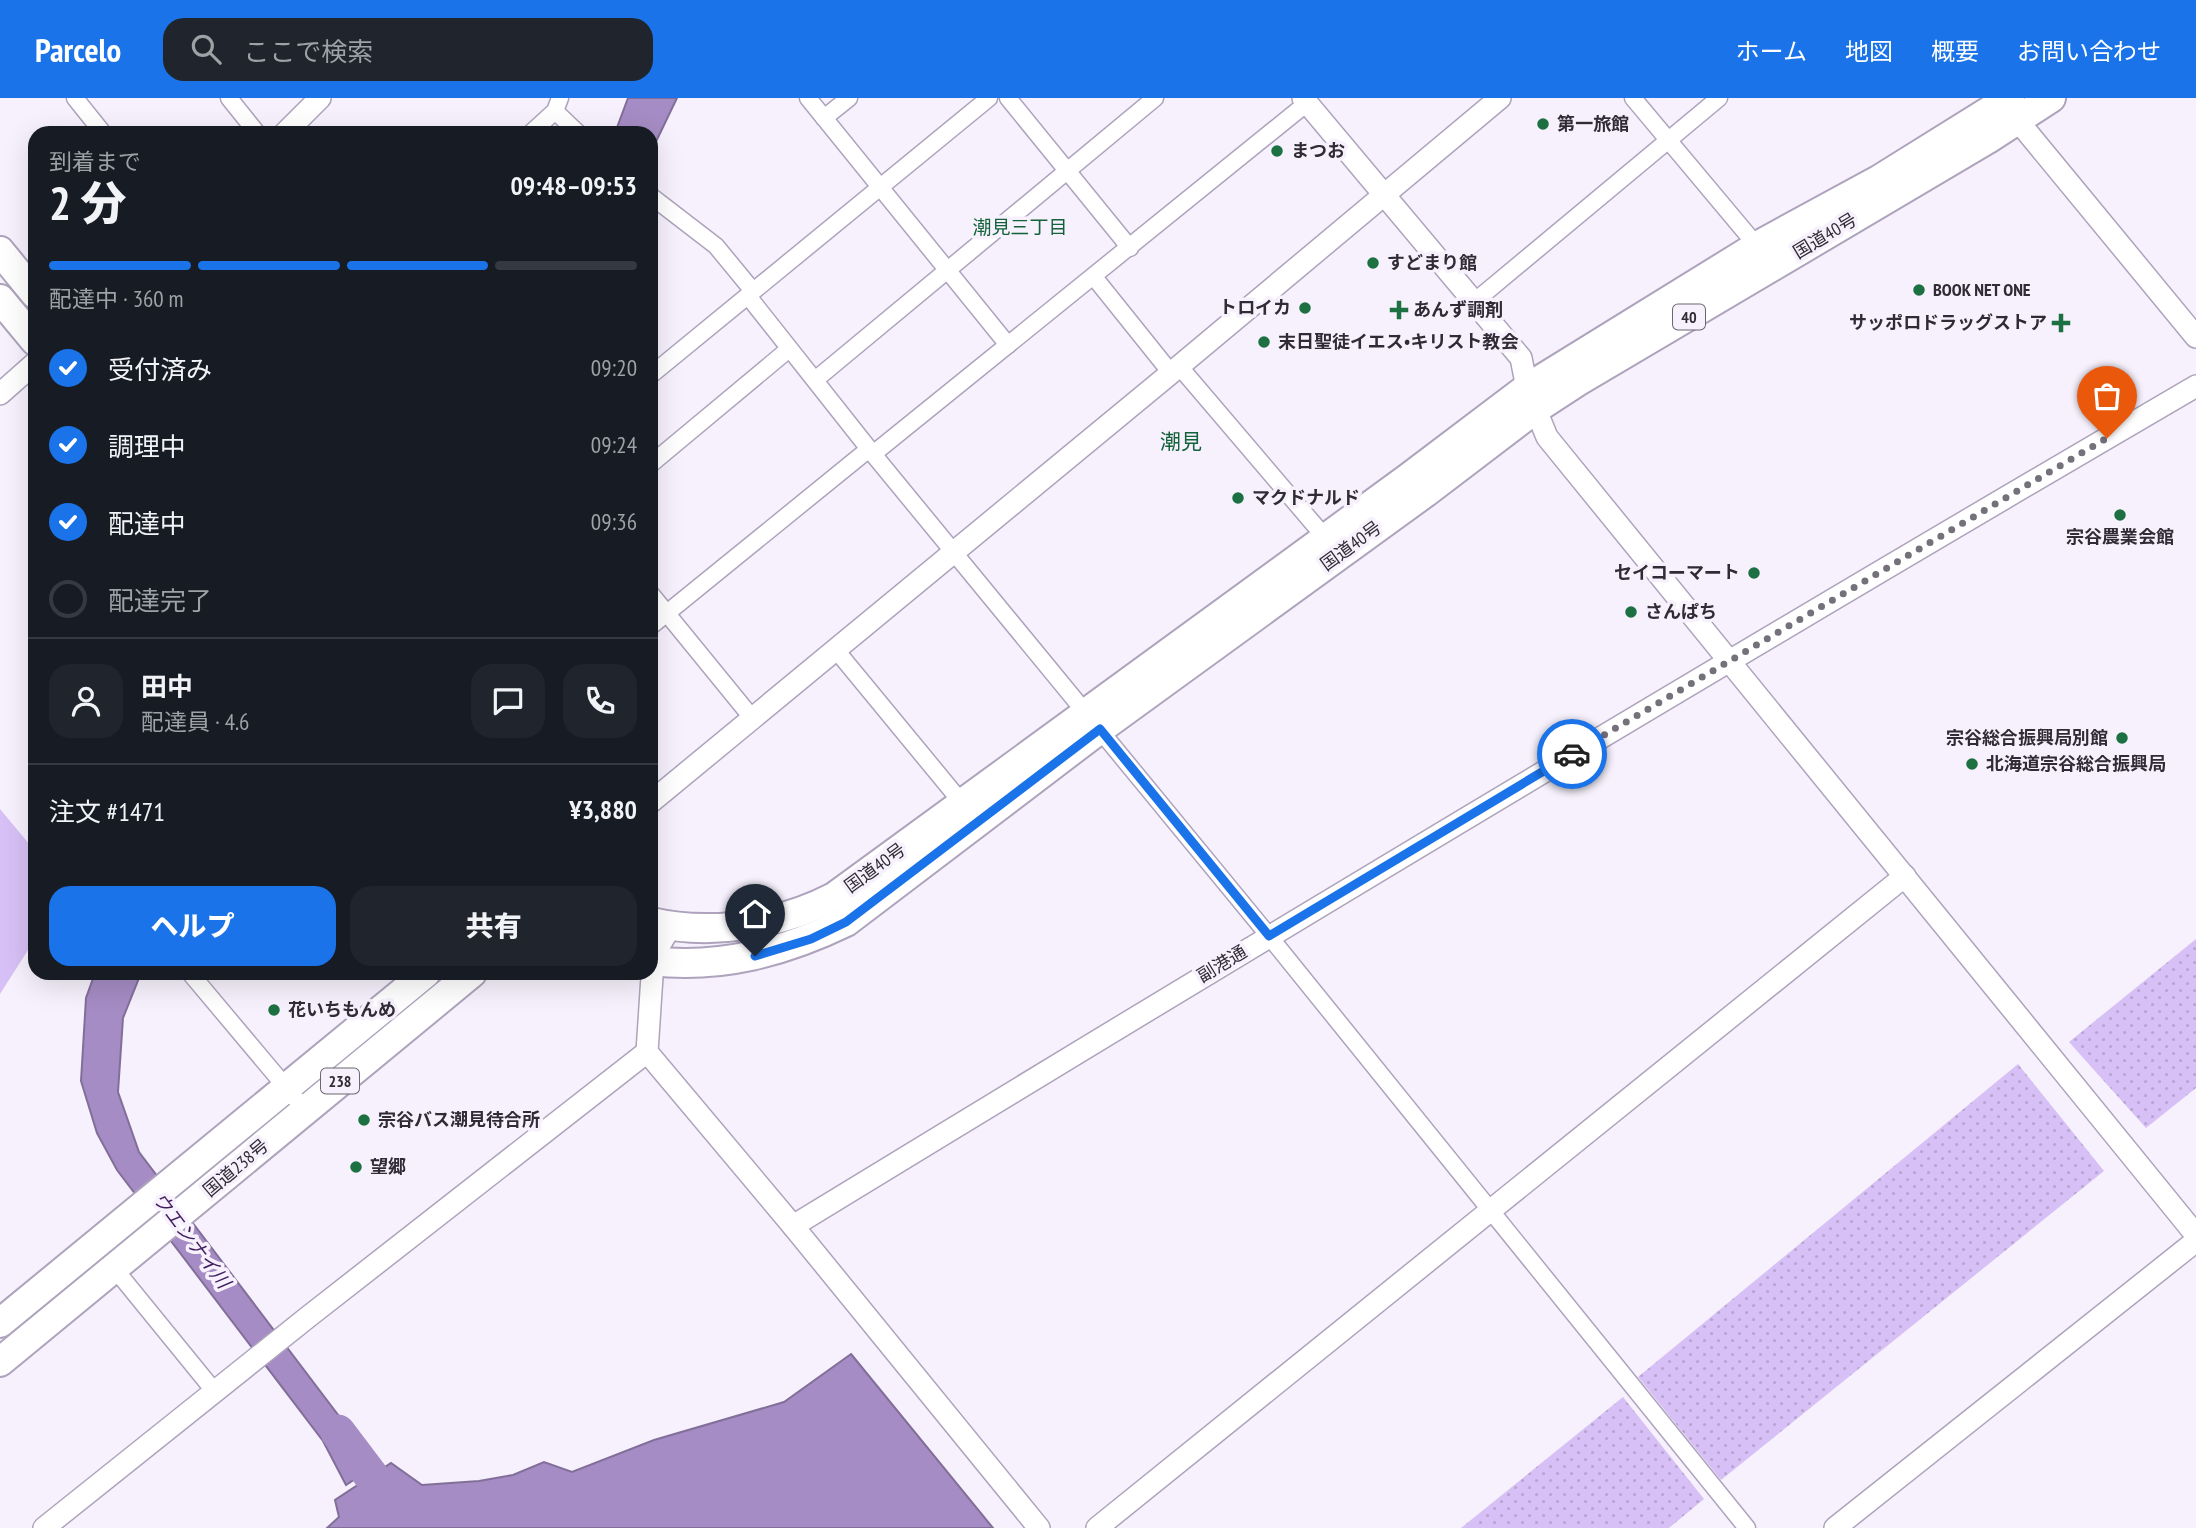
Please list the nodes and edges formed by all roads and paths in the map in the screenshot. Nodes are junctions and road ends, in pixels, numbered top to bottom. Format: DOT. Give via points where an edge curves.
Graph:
graph roads {
  1 [pos="75,98"];
  2 [pos="229,98"];
  3 [pos="320,98"];
  4 [pos="808,98"];
  5 [pos="849,98"];
  6 [pos="989,98"];
  7 [pos="1008,98"];
  8 [pos="1155,98"];
  9 [pos="1500,98"];
  10 [pos="1633,98"];
  11 [pos="1719,98"];
  12 [pos="2051,98"];
  13 [pos="1305,101"];
  14 [pos="558,104"];
  15 [pos="2007,105"];
  16 [pos="824,118"];
  17 [pos="97,126"];
  18 [pos="251,126"];
  19 [pos="292,126"];
  20 [pos="538,126"];
  21 [pos="572,126"];
  22 [pos="1669,140"];
  23 [pos="1067,170"];
  24 [pos="880,187"];
  25 [pos="1383,195"];
  26 [pos="658,201"];
  27 [pos="1130,248"];
  28 [pos="0,251"];
  29 [pos="1766,256"];
  30 [pos="946,270"];
  31 [pos="1094,277"];
  32 [pos="28,285"];
  33 [pos="750,294"];
  34 [pos="0,299"];
  35 [pos="1474,302"];
  36 [pos="28,333"];
  37 [pos="2196,337"];
  38 [pos="1008,345"];
  39 [pos="789,349"];
  40 [pos="28,368"];
  41 [pos="658,369"];
  42 [pos="1175,370"];
  43 [pos="815,380"];
  44 [pos="2196,386"];
  45 [pos="0,394"];
  46 [pos="1531,399"];
  47 [pos="871,451"];
  48 [pos="658,458"];
  49 [pos="1332,545"];
  50 [pos="955,552"];
  51 [pos="658,602"];
  52 [pos="667,613"];
  53 [pos="658,620"];
  54 [pos="836,650"];
  55 [pos="1729,660"];
  56 [pos="753,719"];
  57 [pos="1093,721"];
  58 [pos="658,796"];
  59 [pos="970,813"];
  60 [pos="1905,876"];
  61 [pos="663,924"];
  62 [pos="1269,936"];
  63 [pos="658,960"];
  64 [pos="196,980"];
  65 [pos="417,980"];
  66 [pos="463,980"];
  67 [pos="651,980"];
  68 [pos="647,1052"];
  69 [pos="285,1087"];
  70 [pos="305,1110"];
  71 [pos="1491,1211"];
  72 [pos="793,1226"];
  73 [pos="2196,1235"];
  74 [pos="2196,1241"];
  75 [pos="124,1260"];
  76 [pos="0,1323"];
  77 [pos="0,1362"];
  78 [pos="222,1386"];
  79 [pos="44,1528"];
  80 [pos="1039,1528"];
  81 [pos="1097,1528"];
  82 [pos="1747,1528"];
  83 [pos="1835,1528"];
  1 -- 17 [label="street"];
  2 -- 18 [label="street"];
  3 -- 19 [label="street"];
  4 -- 16 [label="street"];
  5 -- 16 [label="street"];
  6 -- 24 [label="street"];
  7 -- 23 [label="street"];
  8 -- 23 [label="street"];
  9 -- 25 [label="street"];
  10 -- 22 [label="street"];
  11 -- 22 [label="street"];
  12 -- 15 [label="highway, 国道40号 / 40"];
  13 -- 25 [label="street"];
  13 -- 27 [label="street"];
  14 -- 20 [label="street"];
  14 -- 21 [label="street"];
  15 -- 29 [label="highway, 国道40号 / 40"];
  15 -- 37 [label="street"];
  16 -- 24 [label="street"];
  22 -- 29 [label="street"];
  22 -- 35 [label="street"];
  23 -- 27 [label="street"];
  23 -- 30 [label="street"];
  24 -- 30 [label="street"];
  24 -- 33 [label="street"];
  25 -- 35 [label="street"];
  25 -- 42 [label="street"];
  26 -- 33 [label="street" via="716,246"];
  27 -- 31 [label="street"];
  28 -- 32 [label="highway"];
  29 -- 46 [label="highway, 国道40号 / 40" via="1577,382"];
  30 -- 38 [label="street"];
  30 -- 43 [label="street"];
  31 -- 38 [label="street"];
  31 -- 42 [label="street"];
  33 -- 39 [label="street"];
  33 -- 41 [label="street"];
  34 -- 36 [label="highway"];
  35 -- 46 [label="street" via="1521,358"];
  38 -- 47 [label="street"];
  39 -- 43 [label="street"];
  39 -- 48 [label="street"];
  40 -- 45 [label="street"];
  42 -- 49 [label="street"];
  42 -- 50 [label="street"];
  43 -- 47 [label="street"];
  44 -- 55 [label="street, 副港通"];
  46 -- 49 [label="highway, 国道40号 / 40"];
  46 -- 55 [label="street" via="1547,437"];
  47 -- 50 [label="street"];
  47 -- 52 [label="street"];
  49 -- 57 [label="highway, 国道40号 / 40"];
  50 -- 54 [label="street"];
  50 -- 57 [label="street"];
  51 -- 52 [label="street"];
  52 -- 53 [label="street"];
  52 -- 56 [label="street"];
  54 -- 56 [label="street"];
  54 -- 59 [label="street"];
  55 -- 60 [label="street"];
  55 -- 62 [label="street, 副港通"];
  56 -- 58 [label="street"];
  57 -- 59 [label="highway, 国道40号 / 40"];
  57 -- 62 [label="street"];
  59 -- 61 [label="highway, 国道40号 / 40" via="810,909 726,927"];
  59 -- 63 [label="highway, 国道40号 / 40" via="846,922 811,939 738,960"];
  60 -- 71 [label="street"];
  60 -- 73 [label="street"];
  62 -- 71 [label="street"];
  62 -- 72 [label="street, 副港通"];
  64 -- 69 [label="street"];
  65 -- 69 [label="highway, 国道238号 / 238"];
  66 -- 70 [label="highway, 国道238号 / 238"];
  67 -- 68 [label="street"];
  68 -- 72 [label="street"];
  68 -- 78 [label="street"];
  69 -- 70 [label="street"];
  69 -- 76 [label="highway, 国道238号 / 238"];
  70 -- 75 [label="highway, 国道238号 / 238"];
  71 -- 81 [label="street"];
  71 -- 82 [label="street"];
  72 -- 80 [label="street"];
  74 -- 83 [label="street"];
  75 -- 77 [label="highway, 国道238号 / 238"];
  75 -- 78 [label="street"];
  78 -- 79 [label="street"];
}
